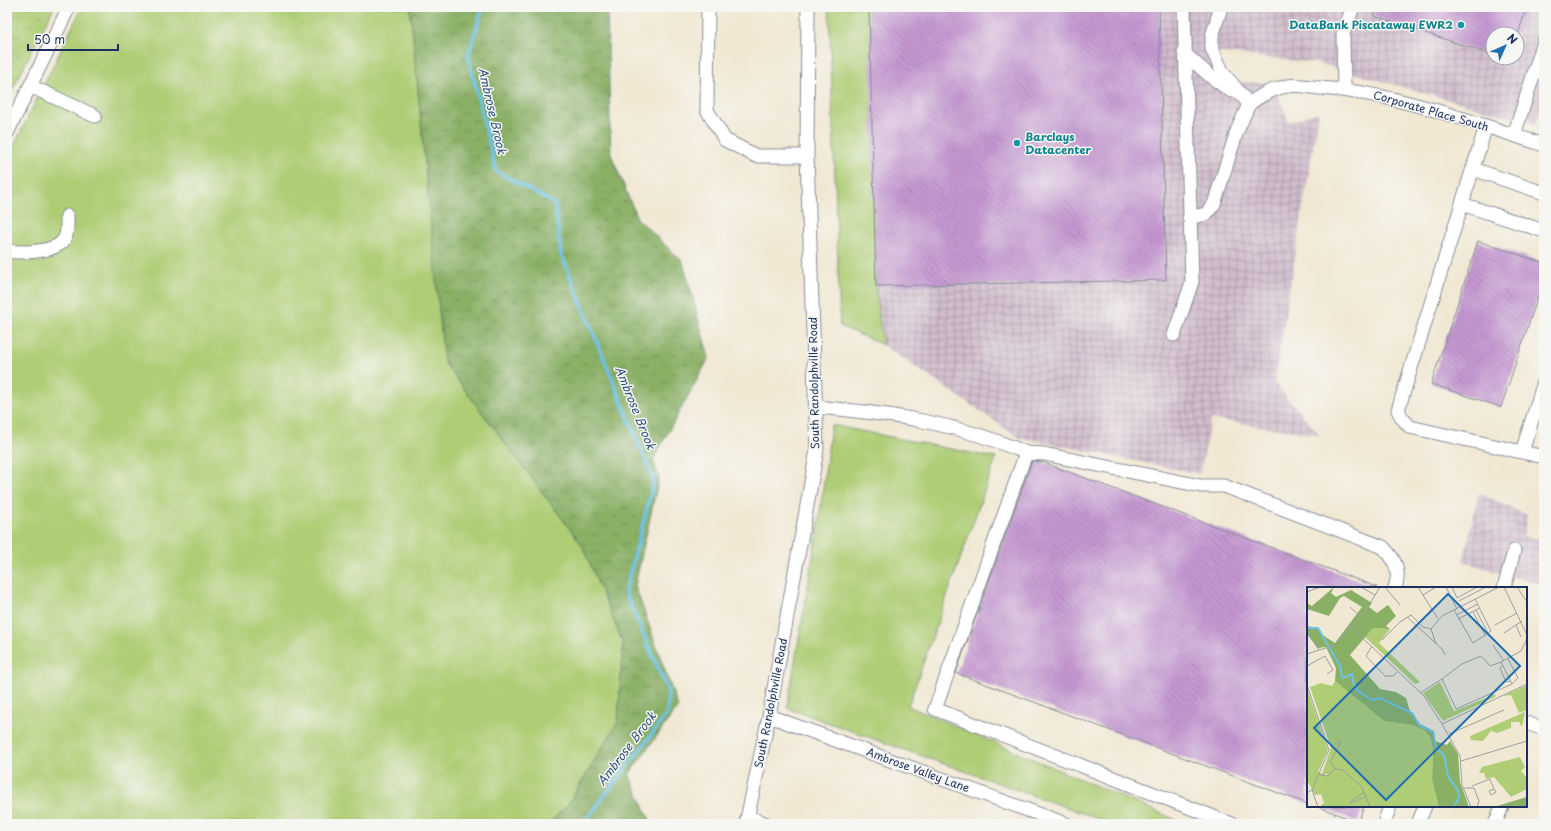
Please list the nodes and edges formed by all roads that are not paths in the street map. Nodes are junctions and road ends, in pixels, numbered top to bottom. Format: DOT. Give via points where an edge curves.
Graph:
graph roads {
  1 [pos="69,7"];
  2 [pos="708,7"];
  3 [pos="808,7"];
  4 [pos="1184,7"];
  5 [pos="1221,7"];
  6 [pos="1353,7"];
  7 [pos="1544,42"];
  8 [pos="1184,52"];
  9 [pos="30,86"];
  10 [pos="1344,90"];
  11 [pos="1248,104"];
  12 [pos="95,116"];
  13 [pos="1486,126"];
  14 [pos="7,133"];
  15 [pos="1514,135"];
  16 [pos="1544,145"];
  17 [pos="807,156"];
  18 [pos="1473,169"];
  19 [pos="1544,193"];
  20 [pos="1462,204"];
  21 [pos="67,216"];
  22 [pos="1189,218"];
  23 [pos="1544,231"];
  24 [pos="7,251"];
  25 [pos="1174,335"];
  26 [pos="1544,382"];
  27 [pos="815,407"];
  28 [pos="1522,452"];
  29 [pos="1026,453"];
  30 [pos="1544,457"];
  31 [pos="1514,551"];
  32 [pos="1394,587"];
  33 [pos="1504,587"];
  34 [pos="769,716"];
  35 [pos="1527,723"];
  36 [pos="1544,729"];
  37 [pos="1390,807"];
  38 [pos="1425,807"];
  39 [pos="1502,807"];
  40 [pos="747,820"];
  41 [pos="767,824"];
  42 [pos="1066,824"];
  43 [pos="1232,824"];
  44 [pos="1384,824"];
  45 [pos="1418,824"];
  46 [pos="1495,824"];
  1 -- 9 [label="street"];
  2 -- 17 [label="street" via="707,110 725,140 756,156"];
  3 -- 17 [label="street, South Randolphville Road"];
  4 -- 8 [label="street"];
  5 -- 11 [label="street" via="1212,36 1212,49 1222,73"];
  6 -- 10 [label="street" via="1343,34"];
  7 -- 15 [label="street"];
  8 -- 11 [label="street" via="1210,76"];
  8 -- 22 [label="street"];
  9 -- 12 [label="street"];
  9 -- 14 [label="street"];
  10 -- 11 [label="street, Corporate Place South" via="1288,86 1265,92"];
  10 -- 13 [label="street, Corporate Place South" via="1388,97"];
  11 -- 22 [label="street" via="1214,204 1206,214"];
  13 -- 15 [label="street, Corporate Place South"];
  13 -- 18 [label="street"];
  15 -- 16 [label="street, Corporate Place South"];
  17 -- 27 [label="street, South Randolphville Road"];
  18 -- 19 [label="street"];
  18 -- 20 [label="street"];
  20 -- 23 [label="street"];
  20 -- 28 [label="street" via="1398,410 1410,427"];
  21 -- 24 [label="street" via="65,238 59,245 34,252"];
  22 -- 25 [label="street" via="1192,282"];
  26 -- 28 [label="street"];
  27 -- 29 [label="street" via="895,415 979,435"];
  27 -- 34 [label="street, South Randolphville Road" via="817,450"];
  28 -- 30 [label="street"];
  29 -- 32 [label="street" via="1044,454 1201,486 1224,486 1383,547 1392,557 1398,571"];
  29 -- 43 [label="street" via="935,709"];
  31 -- 33 [label="street"];
  34 -- 40 [label="street, South Randolphville Road"];
  34 -- 42 [label="street, Ambrose Valley Lane"];
  35 -- 36 [label="street"];
  37 -- 44 [label="street"];
  38 -- 45 [label="street"];
  39 -- 46 [label="street"];
  40 -- 41 [label="street"];
}
